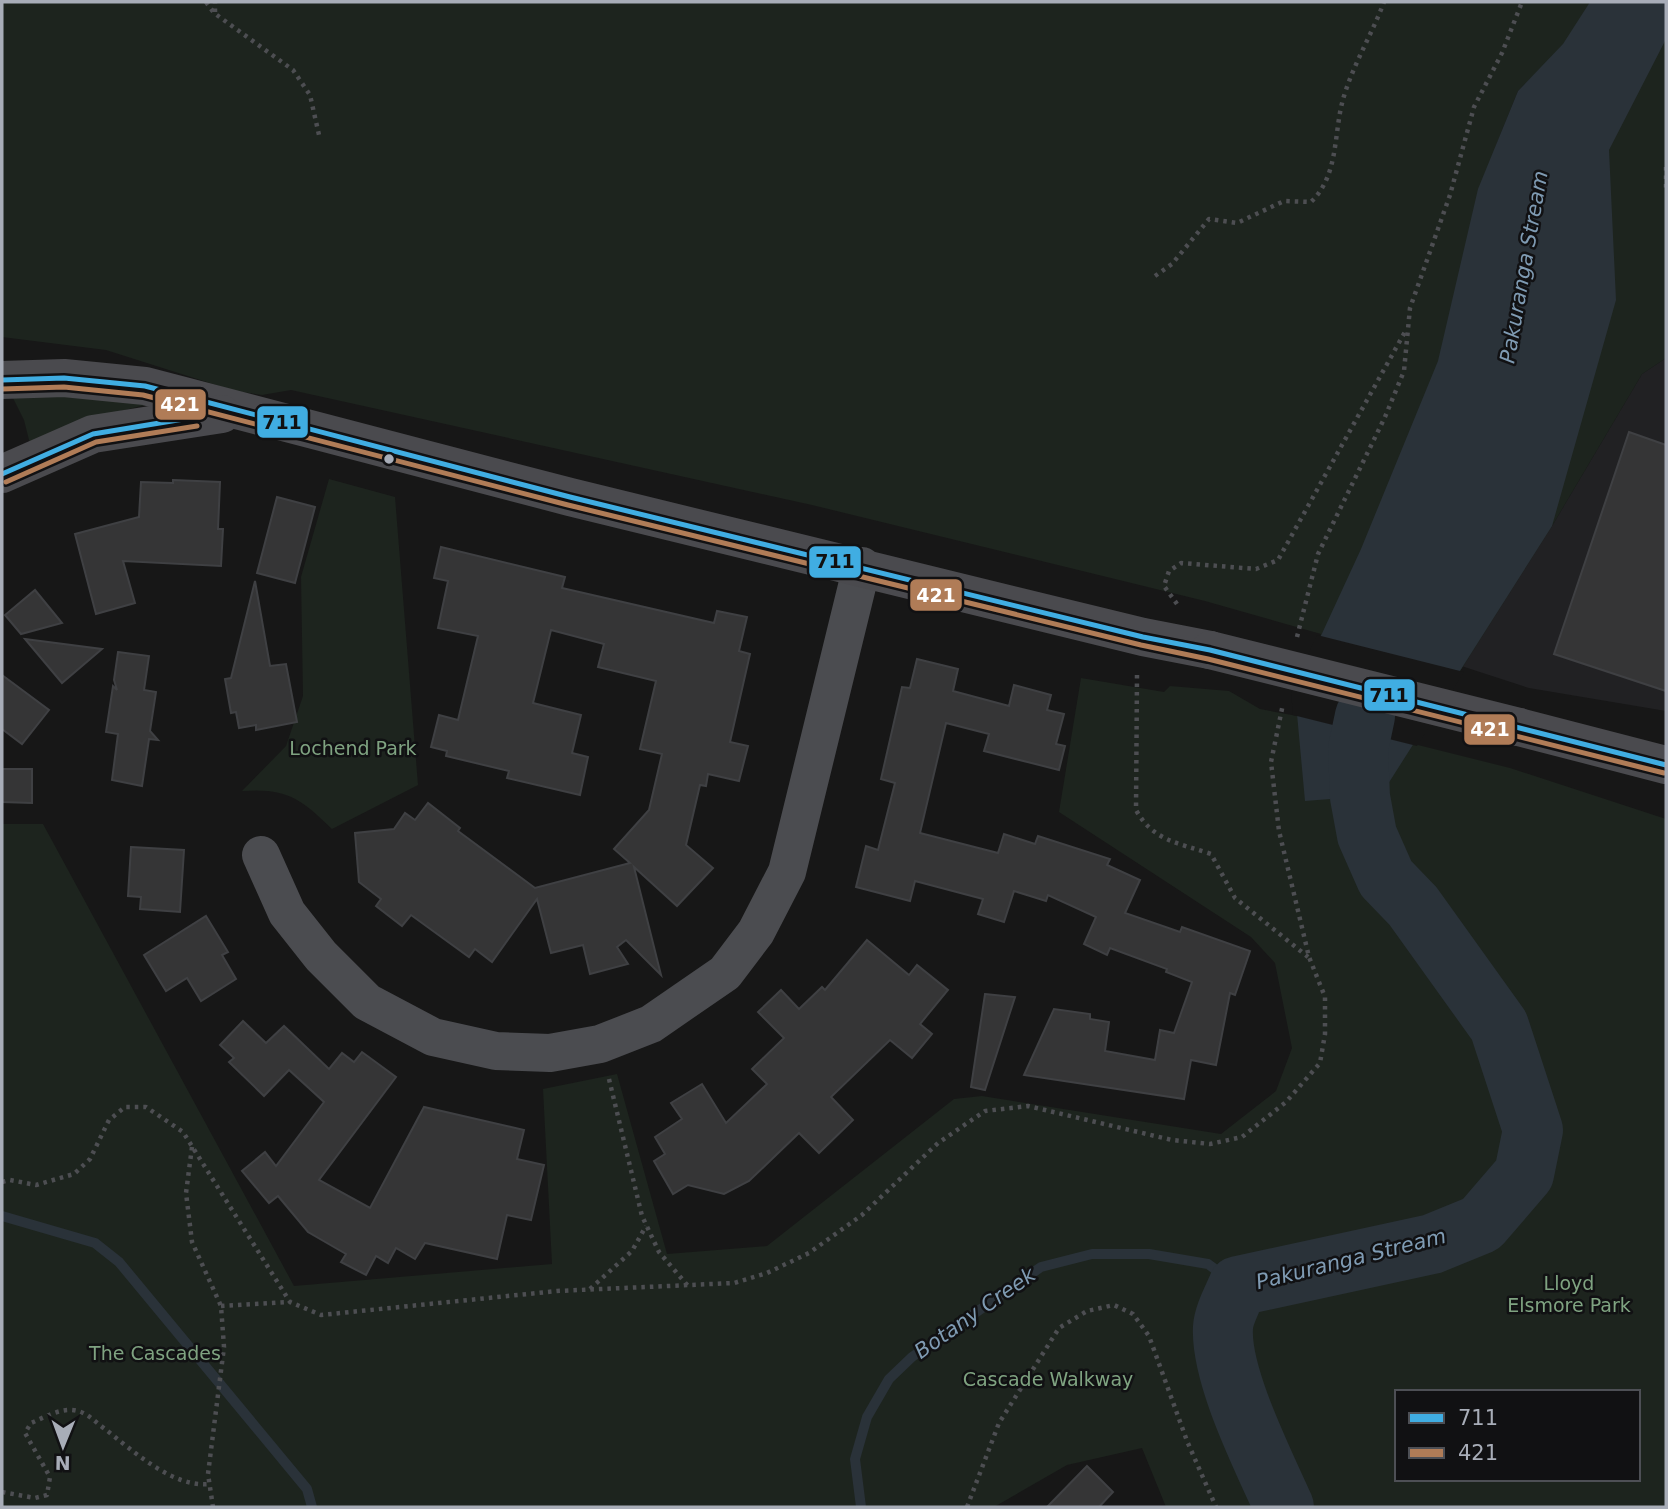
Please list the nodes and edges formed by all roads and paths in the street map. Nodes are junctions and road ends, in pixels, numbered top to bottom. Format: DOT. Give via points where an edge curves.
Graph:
graph roads {
  1 [pos="206,2"];
  2 [pos="215,2"];
  3 [pos="1384,2"];
  4 [pos="1522,2"];
  5 [pos="215,13"];
  6 [pos="319,135"];
  7 [pos="1666,167"];
  8 [pos="1666,191"];
  9 [pos="1156,276"];
  10 [pos="1408,327"];
  11 [pos="2,380"];
  12 [pos="245,411"];
  13 [pos="2,474"];
  14 [pos="862,566"];
  15 [pos="1177,604"];
  16 [pos="1295,645"];
  17 [pos="1137,675"];
  18 [pos="1284,697"];
  19 [pos="1666,765"];
  20 [pos="261,855"];
  21 [pos="1309,957"];
  22 [pos="600,1044"];
  23 [pos="192,1146"];
  24 [pos="2,1182"];
  25 [pos="646,1225"];
  26 [pos="688,1287"];
  27 [pos="589,1290"];
  28 [pos="290,1302"];
  29 [pos="221,1306"];
  30 [pos="210,1484"];
  31 [pos="2,1492"];
  32 [pos="213,1507"];
  33 [pos="967,1507"];
  34 [pos="1216,1507"];
  1 -- 5 [label="path"];
  2 -- 5 [label="path"];
  3 -- 9 [label="path" via="1343,98 1326,183 1318,195 1311,202 1271,205 1237,223 1209,219 1172,264"];
  4 -- 10 [label="path" via="1474,107 1450,195 1410,308"];
  5 -- 6 [label="path" via="293,70 310,95"];
  7 -- 8 [label="path"];
  10 -- 15 [label="path" via="1278,560 1256,569 1181,563 1169,570 1164,586"];
  10 -- 16 [label="path" via="1404,371 1318,554"];
  11 -- 12 [label="main road" via="64,378 145,386"];
  12 -- 13 [label="main road" via="93,434"];
  12 -- 14 [label="main road" via="570,497"];
  14 -- 19 [label="main road, bridge"];
  14 -- 22 [label="street" via="787,872 756,932 725,973 652,1024"];
  17 -- 21 [label="path" via="1136,810 1145,828 1211,853 1235,898"];
  18 -- 21 [label="path" via="1271,762 1279,831"];
  20 -- 22 [label="street" via="287,914 321,957 367,1002 433,1037 496,1051 550,1053"];
  21 -- 26 [label="path" via="1325,997 1320,1063 1286,1102 1242,1137 1197,1143 1028,1106 985,1111 938,1143 862,1215 810,1253 734,1283"];
  22 -- 25 [label="path"];
  23 -- 24 [label="path" via="183,1132 146,1107 125,1107 109,1120 90,1159 74,1174 36,1185"];
  23 -- 28 [label="path"];
  23 -- 29 [label="path" via="186,1193 192,1242"];
  25 -- 26 [label="path" via="659,1252"];
  25 -- 27 [label="path" via="632,1251"];
  26 -- 27 [label="path"];
  27 -- 28 [label="path" via="321,1315"];
  28 -- 29 [label="path"];
  29 -- 30 [label="path" via="223,1347"];
  30 -- 31 [label="path" via="185,1482 150,1462 86,1413 72,1410 30,1423 25,1433 50,1477 47,1495 35,1498"];
  30 -- 32 [label="path"];
  33 -- 34 [label="path" via="999,1423 1059,1328 1087,1311 1114,1305 1133,1314 1149,1336"];
}
